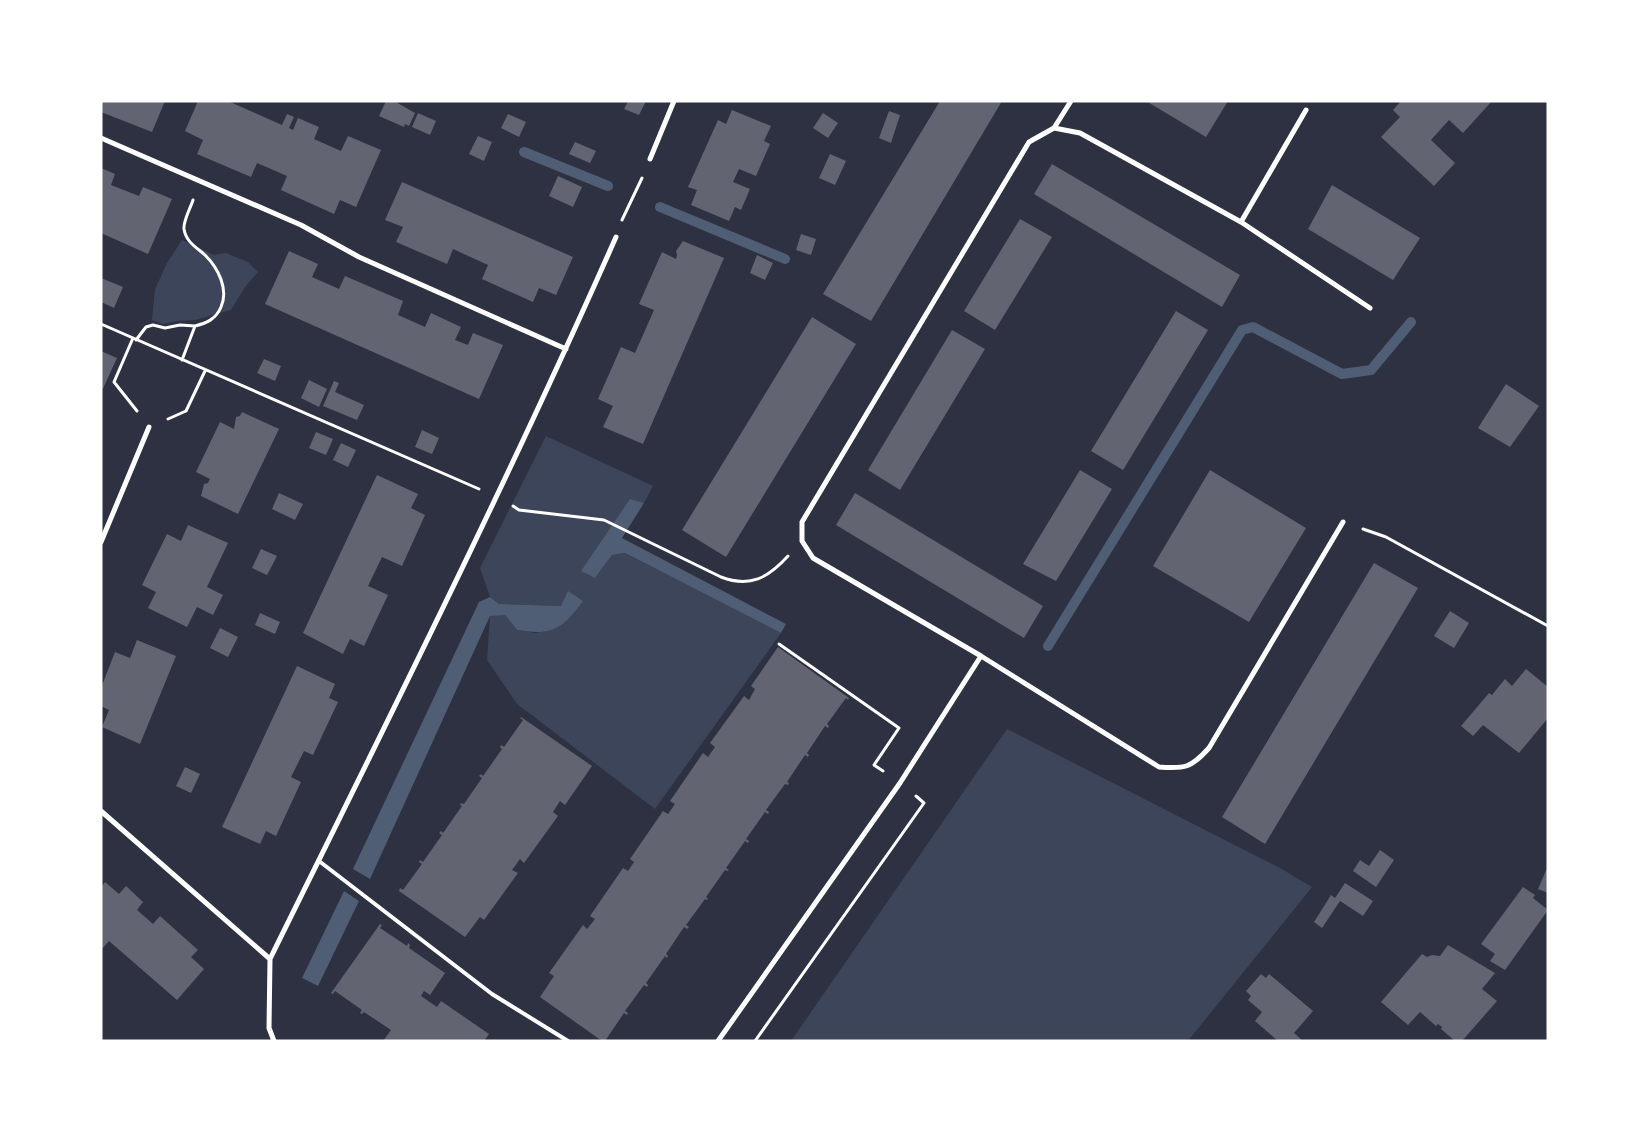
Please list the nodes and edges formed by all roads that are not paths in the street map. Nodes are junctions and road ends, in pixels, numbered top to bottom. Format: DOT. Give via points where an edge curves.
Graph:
graph roads {
  1 [pos="674,101"];
  2 [pos="1070,101"];
  3 [pos="1306,110"];
  4 [pos="1054,128"];
  5 [pos="101,138"];
  6 [pos="650,159"];
  7 [pos="1241,222"];
  8 [pos="616,237"];
  9 [pos="1370,308"];
  10 [pos="566,349"];
  11 [pos="149,427"];
  12 [pos="1343,522"];
  13 [pos="101,542"];
  14 [pos="981,656"];
  15 [pos="101,811"];
  16 [pos="319,861"];
  17 [pos="270,959"];
  18 [pos="274,1041"];
  19 [pos="568,1041"];
  20 [pos="718,1041"];
  1 -- 6 [label="street"];
  2 -- 4 [label="street"];
  3 -- 7 [label="street"];
  4 -- 7 [label="street" via="1080,134"];
  4 -- 14 [label="street" via="1029,142 802,522 802,541 813,558"];
  5 -- 10 [label="street" via="301,225 359,257"];
  7 -- 9 [label="street"];
  8 -- 10 [label="street"];
  10 -- 16 [label="street"];
  11 -- 13 [label="street"];
  12 -- 14 [label="street" via="1208,748 1196,762 1180,768 1159,767"];
  14 -- 20 [label="street" via="900,782"];
  15 -- 17 [label="street"];
  16 -- 17 [label="street"];
  16 -- 19 [label="lane" via="492,994"];
  17 -- 18 [label="street" via="268,1028"];
}
